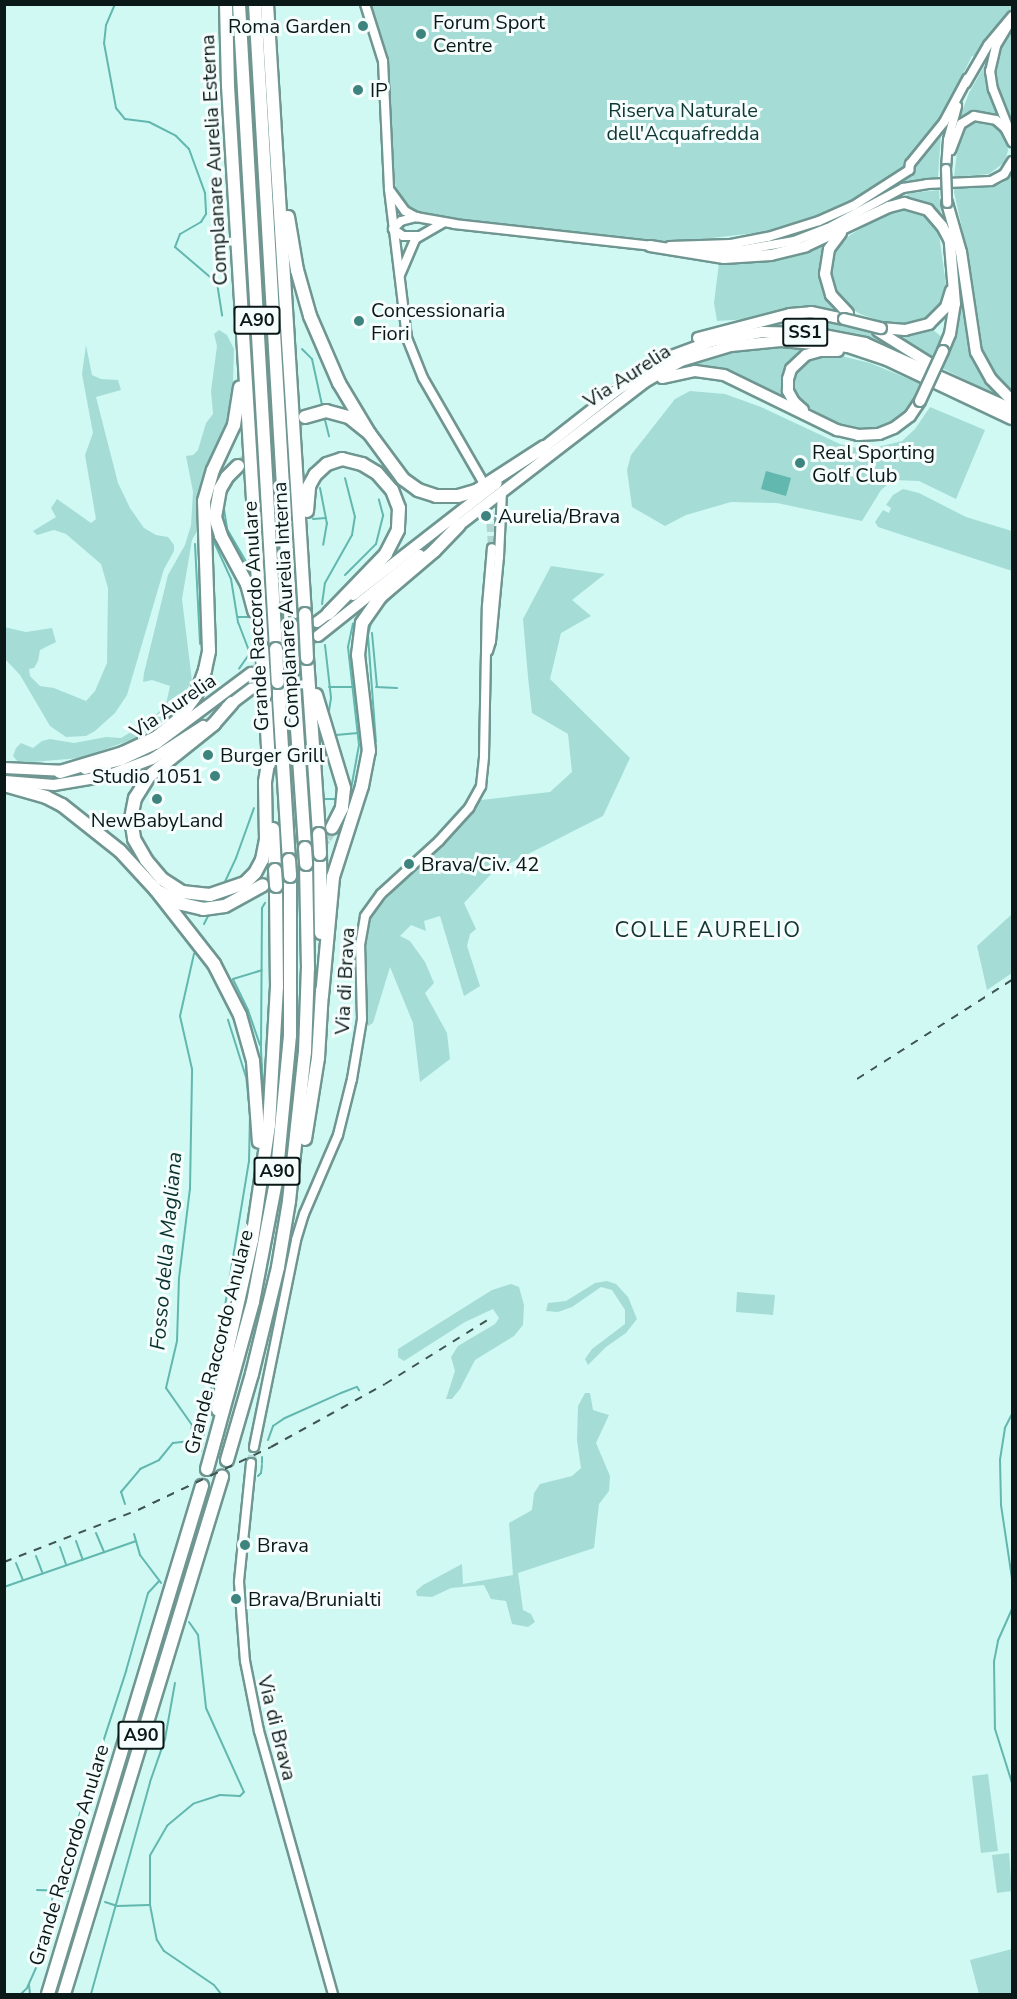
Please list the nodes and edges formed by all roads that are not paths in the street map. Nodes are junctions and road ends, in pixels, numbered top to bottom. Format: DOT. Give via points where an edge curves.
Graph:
graph roads {
  1 [pos="226,4"];
  2 [pos="239,4"];
  3 [pos="255,4"];
  4 [pos="267,4"];
  5 [pos="365,4"];
  6 [pos="1012,16"];
  7 [pos="1012,21"];
  8 [pos="967,79"];
  9 [pos="275,110"];
  10 [pos="1012,137"];
  11 [pos="1012,142"];
  12 [pos="1012,161"];
  13 [pos="946,169"];
  14 [pos="388,189"];
  15 [pos="947,203"];
  16 [pos="416,217"];
  17 [pos="444,223"];
  18 [pos="236,224"];
  19 [pos="393,229"];
  20 [pos="843,231"];
  21 [pos="418,236"];
  22 [pos="949,238"];
  23 [pos="650,246"];
  24 [pos="954,273"];
  25 [pos="399,278"];
  26 [pos="846,316"];
  27 [pos="929,324"];
  28 [pos="880,330"];
  29 [pos="945,348"];
  30 [pos="874,355"];
  31 [pos="639,376"];
  32 [pos="970,389"];
  33 [pos="629,393"];
  34 [pos="1012,400"];
  35 [pos="1012,409"];
  36 [pos="309,415"];
  37 [pos="813,418"];
  38 [pos="1012,419"];
  39 [pos="369,433"];
  40 [pos="544,447"];
  41 [pos="238,466"];
  42 [pos="483,482"];
  43 [pos="502,491"];
  44 [pos="459,525"];
  45 [pos="492,548"];
  46 [pos="305,608"];
  47 [pos="328,614"];
  48 [pos="317,622"];
  49 [pos="318,636"];
  50 [pos="261,644"];
  51 [pos="486,658"];
  52 [pos="308,664"];
  53 [pos="251,673"];
  54 [pos="252,688"];
  55 [pos="232,703"];
  56 [pos="268,756"];
  57 [pos="4,768"];
  58 [pos="60,772"];
  59 [pos="4,783"];
  60 [pos="332,828"];
  61 [pos="263,885"];
  62 [pos="156,890"];
  63 [pos="322,996"];
  64 [pos="289,1201"];
  65 [pos="258,1205"];
  66 [pos="254,1447"];
  67 [pos="227,1460"];
  68 [pos="209,1463"];
  69 [pos="251,1463"];
  70 [pos="222,1477"];
  71 [pos="202,1486"];
  72 [pos="48,1995"];
  73 [pos="64,1995"];
  74 [pos="333,1995"];
  1 -- 18 [label="highway, Complanare Aurelia Esterna"];
  2 -- 68 [label="highway, Grande Raccordo Anulare / A90, bridge" via="290,876 290,1035 277,1171 254,1302"];
  3 -- 64 [label="highway, Grande Raccordo Anulare / A90, bridge" via="306,864 305,1052"];
  4 -- 9 [label="highway, Complanare Aurelia Interna"];
  5 -- 14 [label="street" via="383,61"];
  6 -- 8 [label="street"];
  7 -- 10 [label="street" via="996,46 990,71"];
  8 -- 13 [label="street" via="950,128"];
  8 -- 23 [label="street" via="944,122 909,170 853,206 768,237 722,244"];
  9 -- 39 [label="highway" via="290,229 305,301 330,364"];
  9 -- 46 [label="highway, Complanare Aurelia Interna"];
  11 -- 13 [label="street" via="1005,128 993,118 968,117 957,132"];
  12 -- 23 [label="street" via="1004,174 991,181 903,188 828,228 786,243 732,250"];
  13 -- 15 [label="street, bridge"];
  14 -- 16 [label="street" via="405,211"];
  14 -- 19 [label="street"];
  15 -- 22 [label="highway"];
  15 -- 34 [label="highway" via="962,252 974,345 987,374"];
  16 -- 17 [label="street"];
  16 -- 19 [label="street" via="401,221"];
  17 -- 21 [label="street"];
  17 -- 23 [label="street"];
  18 -- 50 [label="highway, Complanare Aurelia Esterna"];
  18 -- 58 [label="highway" via="233,251 240,392 234,425 213,470 204,501 209,639 202,682 184,713 157,737 123,753"];
  19 -- 21 [label="street" via="403,236"];
  19 -- 25 [label="street"];
  20 -- 22 [label="highway" via="889,207 910,204 928,210"];
  20 -- 23 [label="highway" via="789,251 743,258"];
  20 -- 26 [label="highway" via="831,246 824,269 831,296"];
  21 -- 25 [label="street" via="409,247"];
  22 -- 24 [label="highway"];
  24 -- 27 [label="highway" via="946,307"];
  24 -- 29 [label="highway" via="954,314"];
  25 -- 42 [label="street" via="413,359"];
  26 -- 28 [label="highway, bridge"];
  26 -- 31 [label="highway" via="798,313 731,328 672,350"];
  27 -- 28 [label="highway" via="905,330"];
  27 -- 29 [label="highway" via="944,333"];
  28 -- 32 [label="highway"];
  29 -- 37 [label="highway, bridge" via="920,401 899,425 874,435 844,433"];
  30 -- 33 [label="highway, Via Aurelia / SS1" via="804,341 740,344 681,361"];
  30 -- 37 [label="highway" via="820,351 796,362 788,376 788,391 797,406"];
  30 -- 38 [label="highway, Via Aurelia / SS1"];
  31 -- 32 [label="highway, Via Aurelia / SS1" via="693,346 734,336 788,331 870,344"];
  31 -- 40 [label="highway, Via Aurelia / SS1"];
  32 -- 35 [label="highway, Via Aurelia / SS1"];
  33 -- 37 [label="highway" via="675,373 714,373 735,379"];
  33 -- 43 [label="highway, Via Aurelia / SS1"];
  36 -- 39 [label="highway" via="337,412"];
  39 -- 40 [label="highway" via="403,479 418,490 444,497 476,491"];
  40 -- 47 [label="highway, Via Aurelia / SS1"];
  41 -- 50 [label="highway" via="220,489 215,517 249,588"];
  43 -- 44 [label="highway, Via Aurelia / SS1"];
  43 -- 51 [label="street" via="492,641"];
  44 -- 49 [label="highway, Via Aurelia / SS1"];
  44 -- 63 [label="highway" via="440,547 380,597 362,623 358,654 369,751 333,877"];
  45 -- 51 [label="street, Via di Brava"];
  46 -- 47 [label="highway" via="309,486 319,470 334,461 348,459 382,477 396,495 399,524 380,562"];
  46 -- 52 [label="highway, Complanare Aurelia Interna, bridge"];
  47 -- 48 [label="highway, Via Aurelia / SS1"];
  50 -- 56 [label="highway, Complanare Aurelia Esterna, bridge"];
  51 -- 66 [label="street, Via di Brava" via="484,756 479,792 470,808 439,841 375,900 363,926 362,1018 352,1079 332,1153 296,1240"];
  52 -- 60 [label="highway" via="344,788 342,808"];
  52 -- 63 [label="highway, Complanare Aurelia Interna, bridge" via="320,854"];
  53 -- 58 [label="highway, Via Aurelia" via="156,744 101,766"];
  54 -- 55 [label="highway, Via Aurelia"];
  55 -- 56 [label="highway" via="214,724 149,776 131,811 134,839 151,866 175,888 202,896 231,889 250,879 264,853"];
  55 -- 59 [label="highway, Via Aurelia" via="174,746 120,772 62,784"];
  56 -- 65 [label="highway, Complanare Aurelia Esterna, bridge" via="278,959 269,1125"];
  57 -- 58 [label="highway, Via Aurelia"];
  59 -- 62 [label="highway" via="62,805 120,851"];
  61 -- 62 [label="highway" via="232,903 202,909 175,902"];
  62 -- 65 [label="highway" via="214,964 248,1038 260,1125 255,1189"];
  63 -- 64 [label="highway, Complanare Aurelia Interna" via="309,1116"];
  64 -- 67 [label="highway, Grande Raccordo Anulare / A90" via="273,1288"];
  65 -- 68 [label="highway, Complanare Aurelia Esterna" via="226,1355"];
  69 -- 74 [label="street, Via di Brava" via="239,1582 245,1661 259,1731"];
  70 -- 73 [label="highway, Grande Raccordo Anulare / A90"];
  71 -- 72 [label="highway, Grande Raccordo Anulare / A90"];
}
